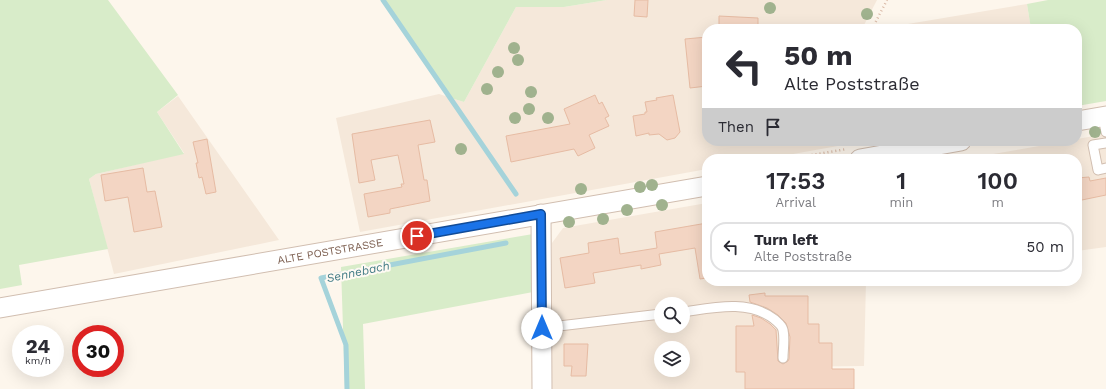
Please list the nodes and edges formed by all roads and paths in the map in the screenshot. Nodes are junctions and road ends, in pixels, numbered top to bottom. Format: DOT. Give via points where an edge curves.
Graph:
graph roads {
  1 [pos="887,0"];
  2 [pos="875,24"];
  3 [pos="1082,121"];
  4 [pos="1105,122"];
  5 [pos="1106,143"];
  6 [pos="938,146"];
  7 [pos="914,151"];
  8 [pos="857,153"];
  9 [pos="846,154"];
  10 [pos="1106,168"];
  11 [pos="702,187"];
  12 [pos="541,214"];
  13 [pos="0,308"];
  14 [pos="690,311"];
  15 [pos="654,315"];
  16 [pos="542,328"];
  17 [pos="783,358"];
  18 [pos="542,389"];
  1 -- 2 [label="path"];
  3 -- 4 [label="street"];
  5 -- 10 [label="lane" via="1093,145 1098,170"];
  6 -- 7 [label="street"];
  7 -- 8 [label="street"];
  8 -- 9 [label="path"];
  11 -- 12 [label="street, ALTE POSTSTRASSE"];
  12 -- 13 [label="street, ALTE POSTSTRASSE"];
  12 -- 16 [label="street"];
  14 -- 17 [label="lane" via="732,306 768,314 783,330"];
  15 -- 16 [label="lane"];
  16 -- 18 [label="street"];
}
